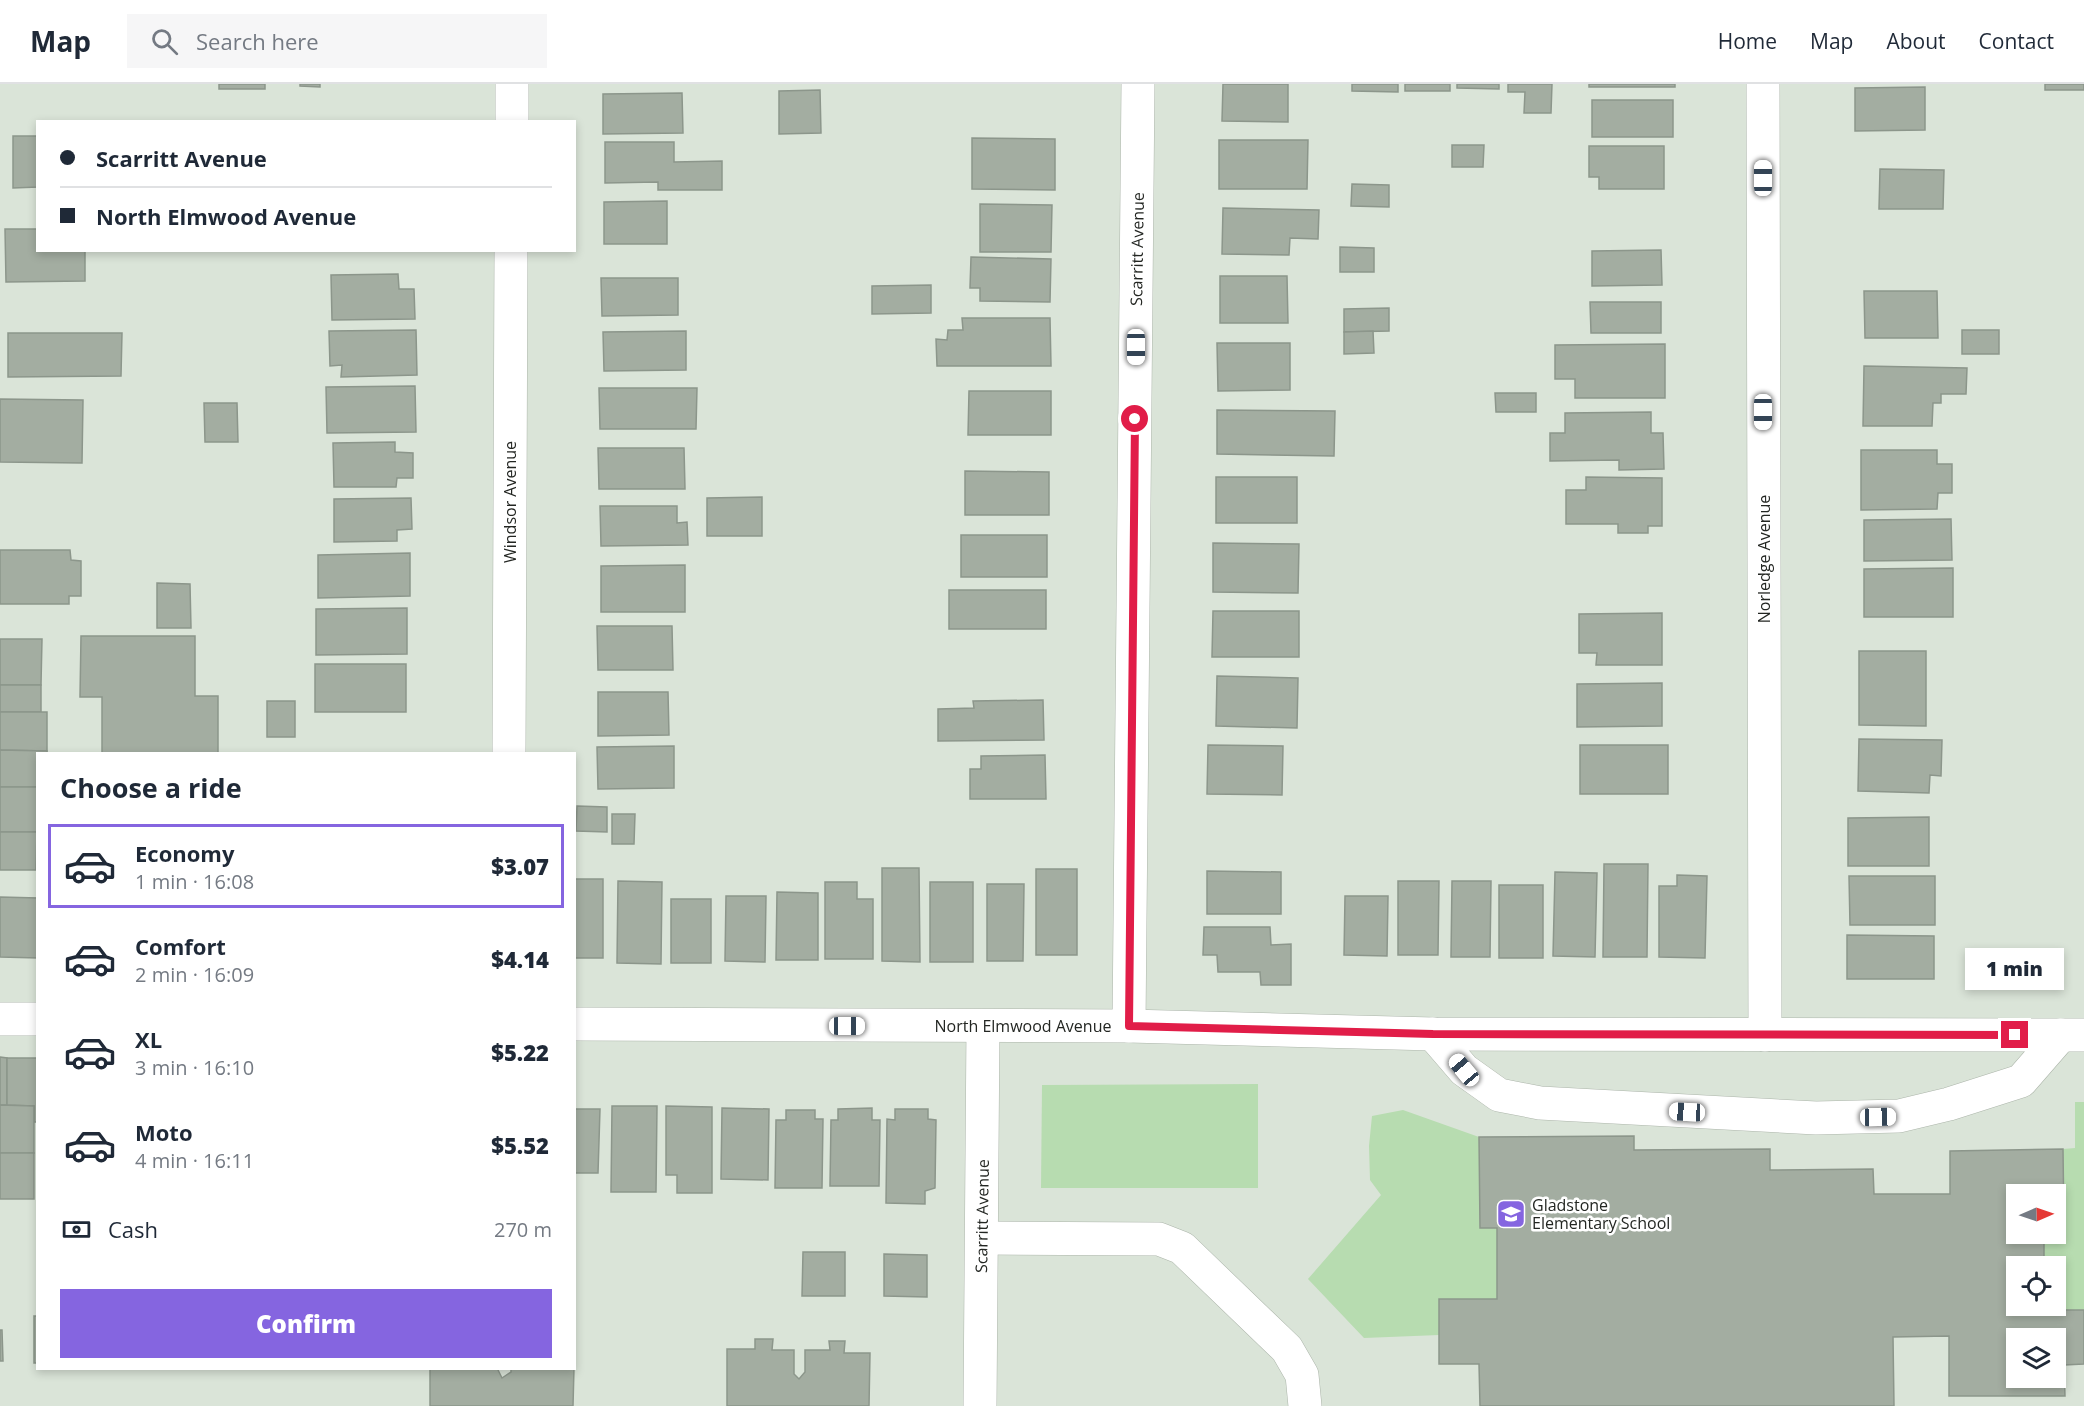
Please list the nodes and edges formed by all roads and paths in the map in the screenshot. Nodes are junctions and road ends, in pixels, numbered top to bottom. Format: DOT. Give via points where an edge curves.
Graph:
graph roads {
  1 [pos="512,84"];
  2 [pos="1138,84"];
  3 [pos="1762,84"];
  4 [pos="512,120"];
  5 [pos="511,252"];
  6 [pos="509,752"];
  7 [pos="0,1019"];
  8 [pos="36,1019"];
  9 [pos="576,1024"];
  10 [pos="983,1026"];
  11 [pos="1129,1026"];
  12 [pos="1433,1034"];
  13 [pos="1765,1035"];
  14 [pos="2072,1035"];
  15 [pos="982,1238"];
  16 [pos="980,1406"];
  17 [pos="1305,1406"];
  1 -- 4 [label="street"];
  2 -- 11 [label="street, Scarritt Avenue"];
  3 -- 13 [label="street, Norledge Avenue"];
  5 -- 6 [label="street, Windsor Avenue"];
  7 -- 8 [label="street"];
  9 -- 10 [label="street, North Elmwood Avenue"];
  10 -- 11 [label="street, North Elmwood Avenue"];
  10 -- 15 [label="street, Scarritt Avenue"];
  11 -- 12 [label="street, North Elmwood Avenue"];
  12 -- 13 [label="street, North Elmwood Avenue"];
  12 -- 14 [label="street" via="1464,1070 1499,1095 1540,1103 1816,1118 1899,1116 2021,1081"];
  13 -- 14 [label="street, North Elmwood Avenue"];
  15 -- 16 [label="street, Scarritt Avenue"];
  15 -- 17 [label="street" via="1159,1239 1182,1248 1287,1349 1302,1375"];
}
